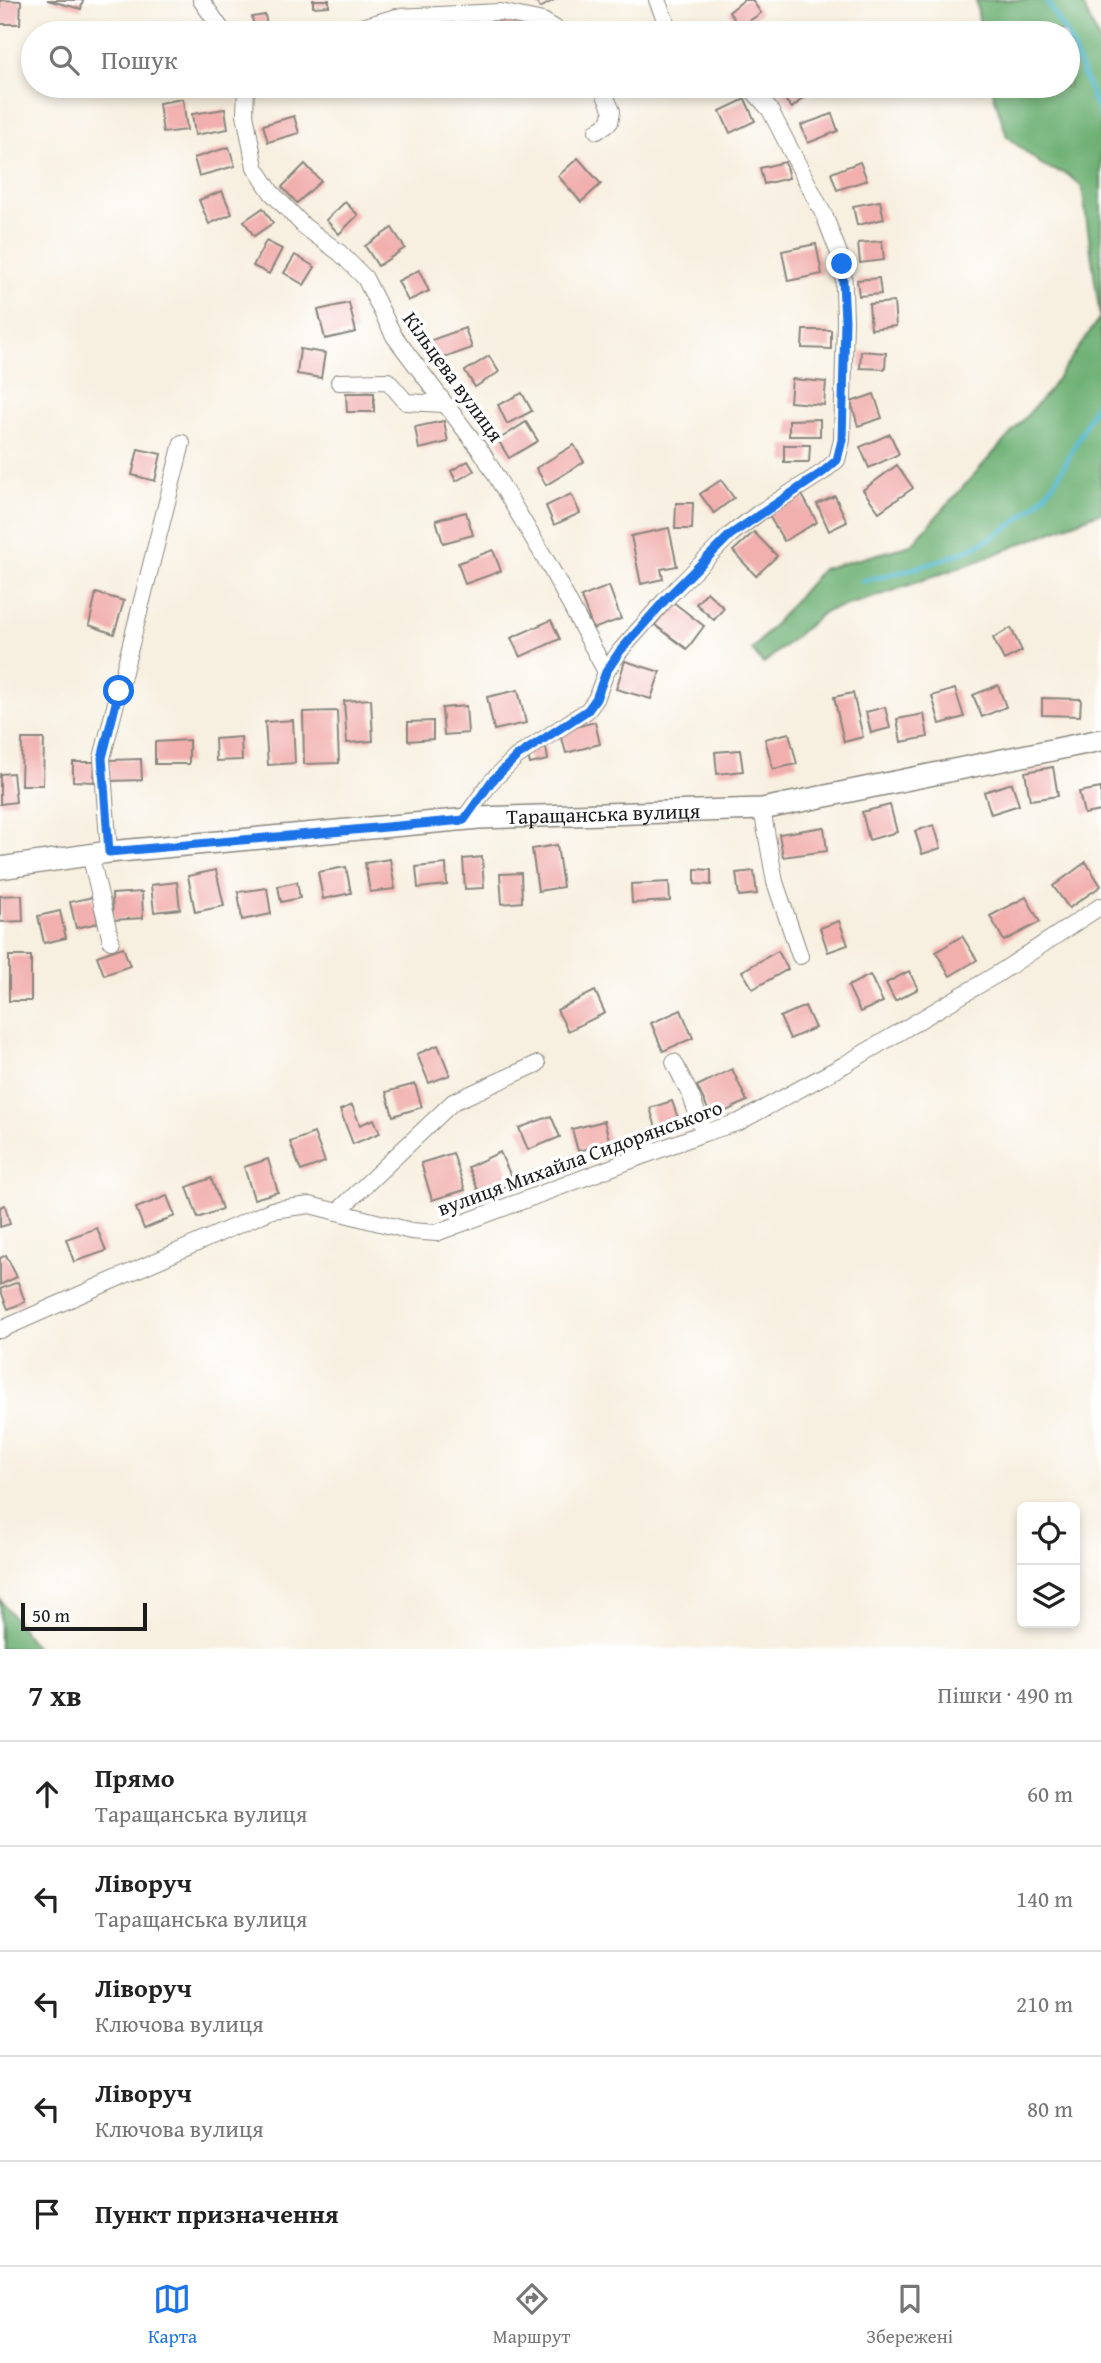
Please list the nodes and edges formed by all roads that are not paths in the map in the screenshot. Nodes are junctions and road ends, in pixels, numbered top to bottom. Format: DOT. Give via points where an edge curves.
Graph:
graph roads {
  1 [pos="201,0"];
  2 [pos="657,0"];
  3 [pos="216,21"];
  4 [pos="383,21"];
  5 [pos="539,21"];
  6 [pos="666,21"];
  7 [pos="246,98"];
  8 [pos="606,98"];
  9 [pos="758,98"];
  10 [pos="597,131"];
  11 [pos="339,382"];
  12 [pos="444,404"];
  13 [pos="182,443"];
  14 [pos="606,672"];
  15 [pos="1101,740"];
  16 [pos="762,809"];
  17 [pos="464,820"];
  18 [pos="99,853"];
  19 [pos="0,868"];
  20 [pos="1099,908"];
  21 [pos="111,941"];
  22 [pos="800,956"];
  23 [pos="674,1062"];
  24 [pos="537,1064"];
  25 [pos="704,1133"];
  26 [pos="337,1212"];
  27 [pos="0,1331"];
  1 -- 3 [label="street"];
  2 -- 6 [label="street"];
  4 -- 5 [label="street" via="500,12"];
  7 -- 12 [label="street, Кільцева вулиця" via="255,167 271,192 365,278 394,336"];
  8 -- 10 [label="street" via="612,111 610,122"];
  9 -- 14 [label="street" via="825,217 842,264 842,440 837,460 730,535 666,599"];
  11 -- 12 [label="street" via="388,381 405,402"];
  12 -- 14 [label="street, Кільцева вулиця" via="483,454"];
  13 -- 18 [label="street" via="102,758"];
  14 -- 17 [label="street" via="588,710 516,757"];
  15 -- 16 [label="main road, Таращанська вулиця"];
  16 -- 17 [label="main road, Таращанська вулиця"];
  16 -- 22 [label="street" via="775,882"];
  17 -- 18 [label="main road, Таращанська вулиця"];
  18 -- 19 [label="main road, Таращанська вулиця"];
  18 -- 21 [label="street"];
  20 -- 25 [label="street, вулиця Михайла Сидорянського" via="999,974 844,1065 739,1122"];
  23 -- 25 [label="street"];
  24 -- 26 [label="street" via="453,1102"];
  25 -- 26 [label="street, вулиця Михайла Сидорянського" via="436,1233"];
  26 -- 27 [label="street, вулиця Михайла Сидорянського" via="310,1205 272,1210"];
}
